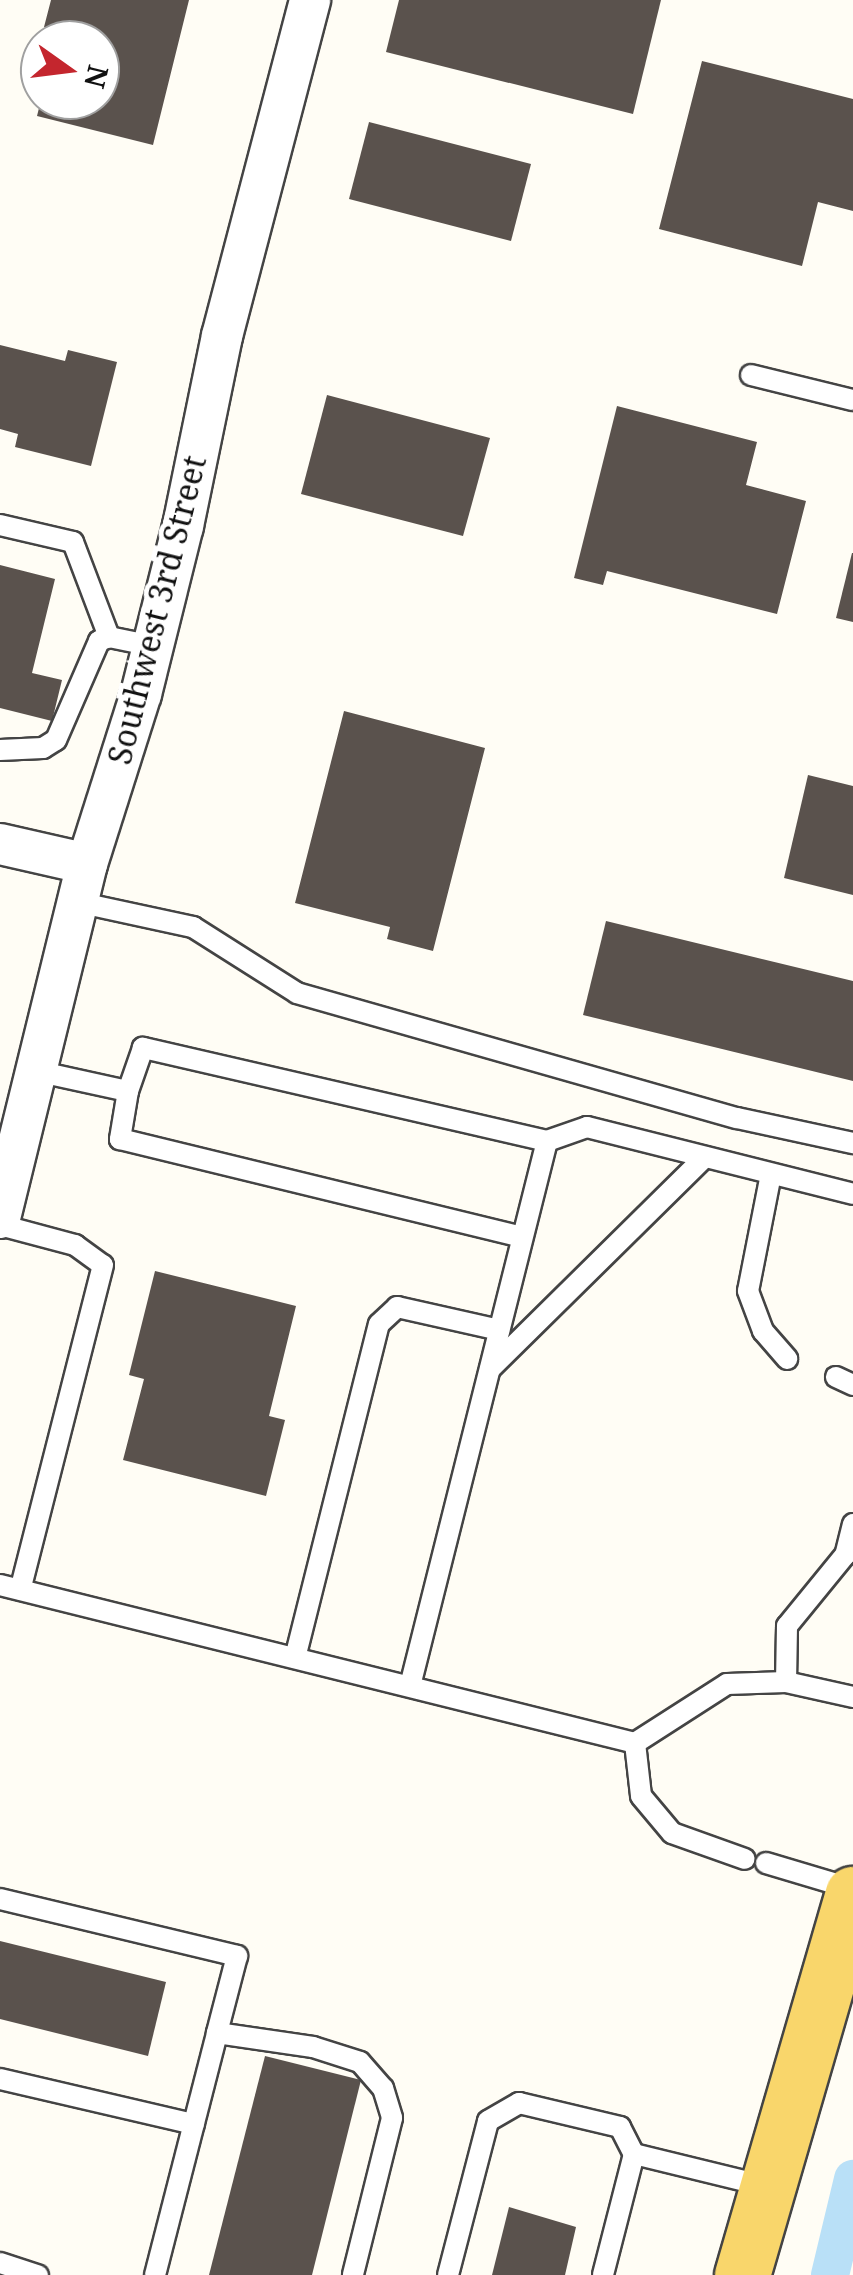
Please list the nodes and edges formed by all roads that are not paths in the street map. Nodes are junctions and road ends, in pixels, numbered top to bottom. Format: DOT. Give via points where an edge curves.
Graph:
graph roads {
  1 [pos="310,0"];
  2 [pos="751,375"];
  3 [pos="853,400"];
  4 [pos="0,525"];
  5 [pos="110,637"];
  6 [pos="153,646"];
  7 [pos="0,750"];
  8 [pos="0,844"];
  9 [pos="82,883"];
  10 [pos="36,1072"];
  11 [pos="128,1091"];
  12 [pos="547,1140"];
  13 [pos="853,1143"];
  14 [pos="704,1157"];
  15 [pos="771,1174"];
  16 [pos="853,1194"];
  17 [pos="0,1222"];
  18 [pos="522,1237"];
  19 [pos="499,1330"];
  20 [pos="787,1358"];
  21 [pos="489,1370"];
  22 [pos="853,1524"];
  23 [pos="10,1587"];
  24 [pos="295,1658"];
  25 [pos="786,1682"];
  26 [pos="410,1686"];
  27 [pos="853,1696"];
  28 [pos="635,1742"];
  29 [pos="853,1892"];
  30 [pos="0,1899"];
  31 [pos="217,2034"];
  32 [pos="0,2080"];
  33 [pos="194,2124"];
  34 [pos="634,2154"];
  35 [pos="764,2186"];
  36 [pos="0,2263"];
  37 [pos="38,2275"];
  38 [pos="155,2275"];
  39 [pos="354,2275"];
  40 [pos="448,2275"];
  41 [pos="604,2275"];
  42 [pos="742,2275"];
  1 -- 6 [label="street, Southwest 3rd Street" via="222,336"];
  2 -- 3 [label="lane"];
  4 -- 5 [label="lane" via="73,542"];
  5 -- 6 [label="lane"];
  5 -- 7 [label="lane" via="99,642 84,668 56,740 43,748"];
  6 -- 9 [label="street, Southwest 3rd Street"];
  8 -- 9 [label="street"];
  9 -- 10 [label="street, Southwest 3rd Street"];
  9 -- 13 [label="lane" via="194,927 297,993 737,1118"];
  10 -- 11 [label="lane"];
  10 -- 17 [label="street, Southwest 3rd Street"];
  11 -- 12 [label="lane" via="142,1048"];
  11 -- 18 [label="lane" via="120,1139"];
  12 -- 14 [label="lane" via="587,1127"];
  12 -- 18 [label="lane"];
  14 -- 15 [label="lane"];
  14 -- 21 [label="lane"];
  15 -- 16 [label="lane"];
  15 -- 20 [label="lane" via="748,1291 763,1331"];
  17 -- 23 [label="lane" via="75,1244 103,1265"];
  18 -- 19 [label="lane"];
  19 -- 21 [label="lane"];
  19 -- 24 [label="lane" via="397,1307 378,1324"];
  21 -- 26 [label="lane"];
  22 -- 25 [label="lane" via="845,1555 788,1626"];
  23 -- 24 [label="lane"];
  24 -- 26 [label="lane"];
  25 -- 27 [label="lane"];
  25 -- 28 [label="lane" via="727,1684"];
  26 -- 28 [label="lane"];
  28 -- 29 [label="lane" via="640,1796 672,1833"];
  29 -- 35 [label="main road"];
  30 -- 31 [label="lane" via="237,1956"];
  31 -- 33 [label="lane"];
  31 -- 39 [label="lane" via="313,2047 360,2062 383,2088 392,2118"];
  32 -- 33 [label="lane"];
  33 -- 38 [label="lane"];
  34 -- 35 [label="lane"];
  34 -- 40 [label="lane" via="620,2127 519,2103 488,2121"];
  34 -- 41 [label="lane"];
  35 -- 42 [label="main road"];
  36 -- 37 [label="lane"];
}
